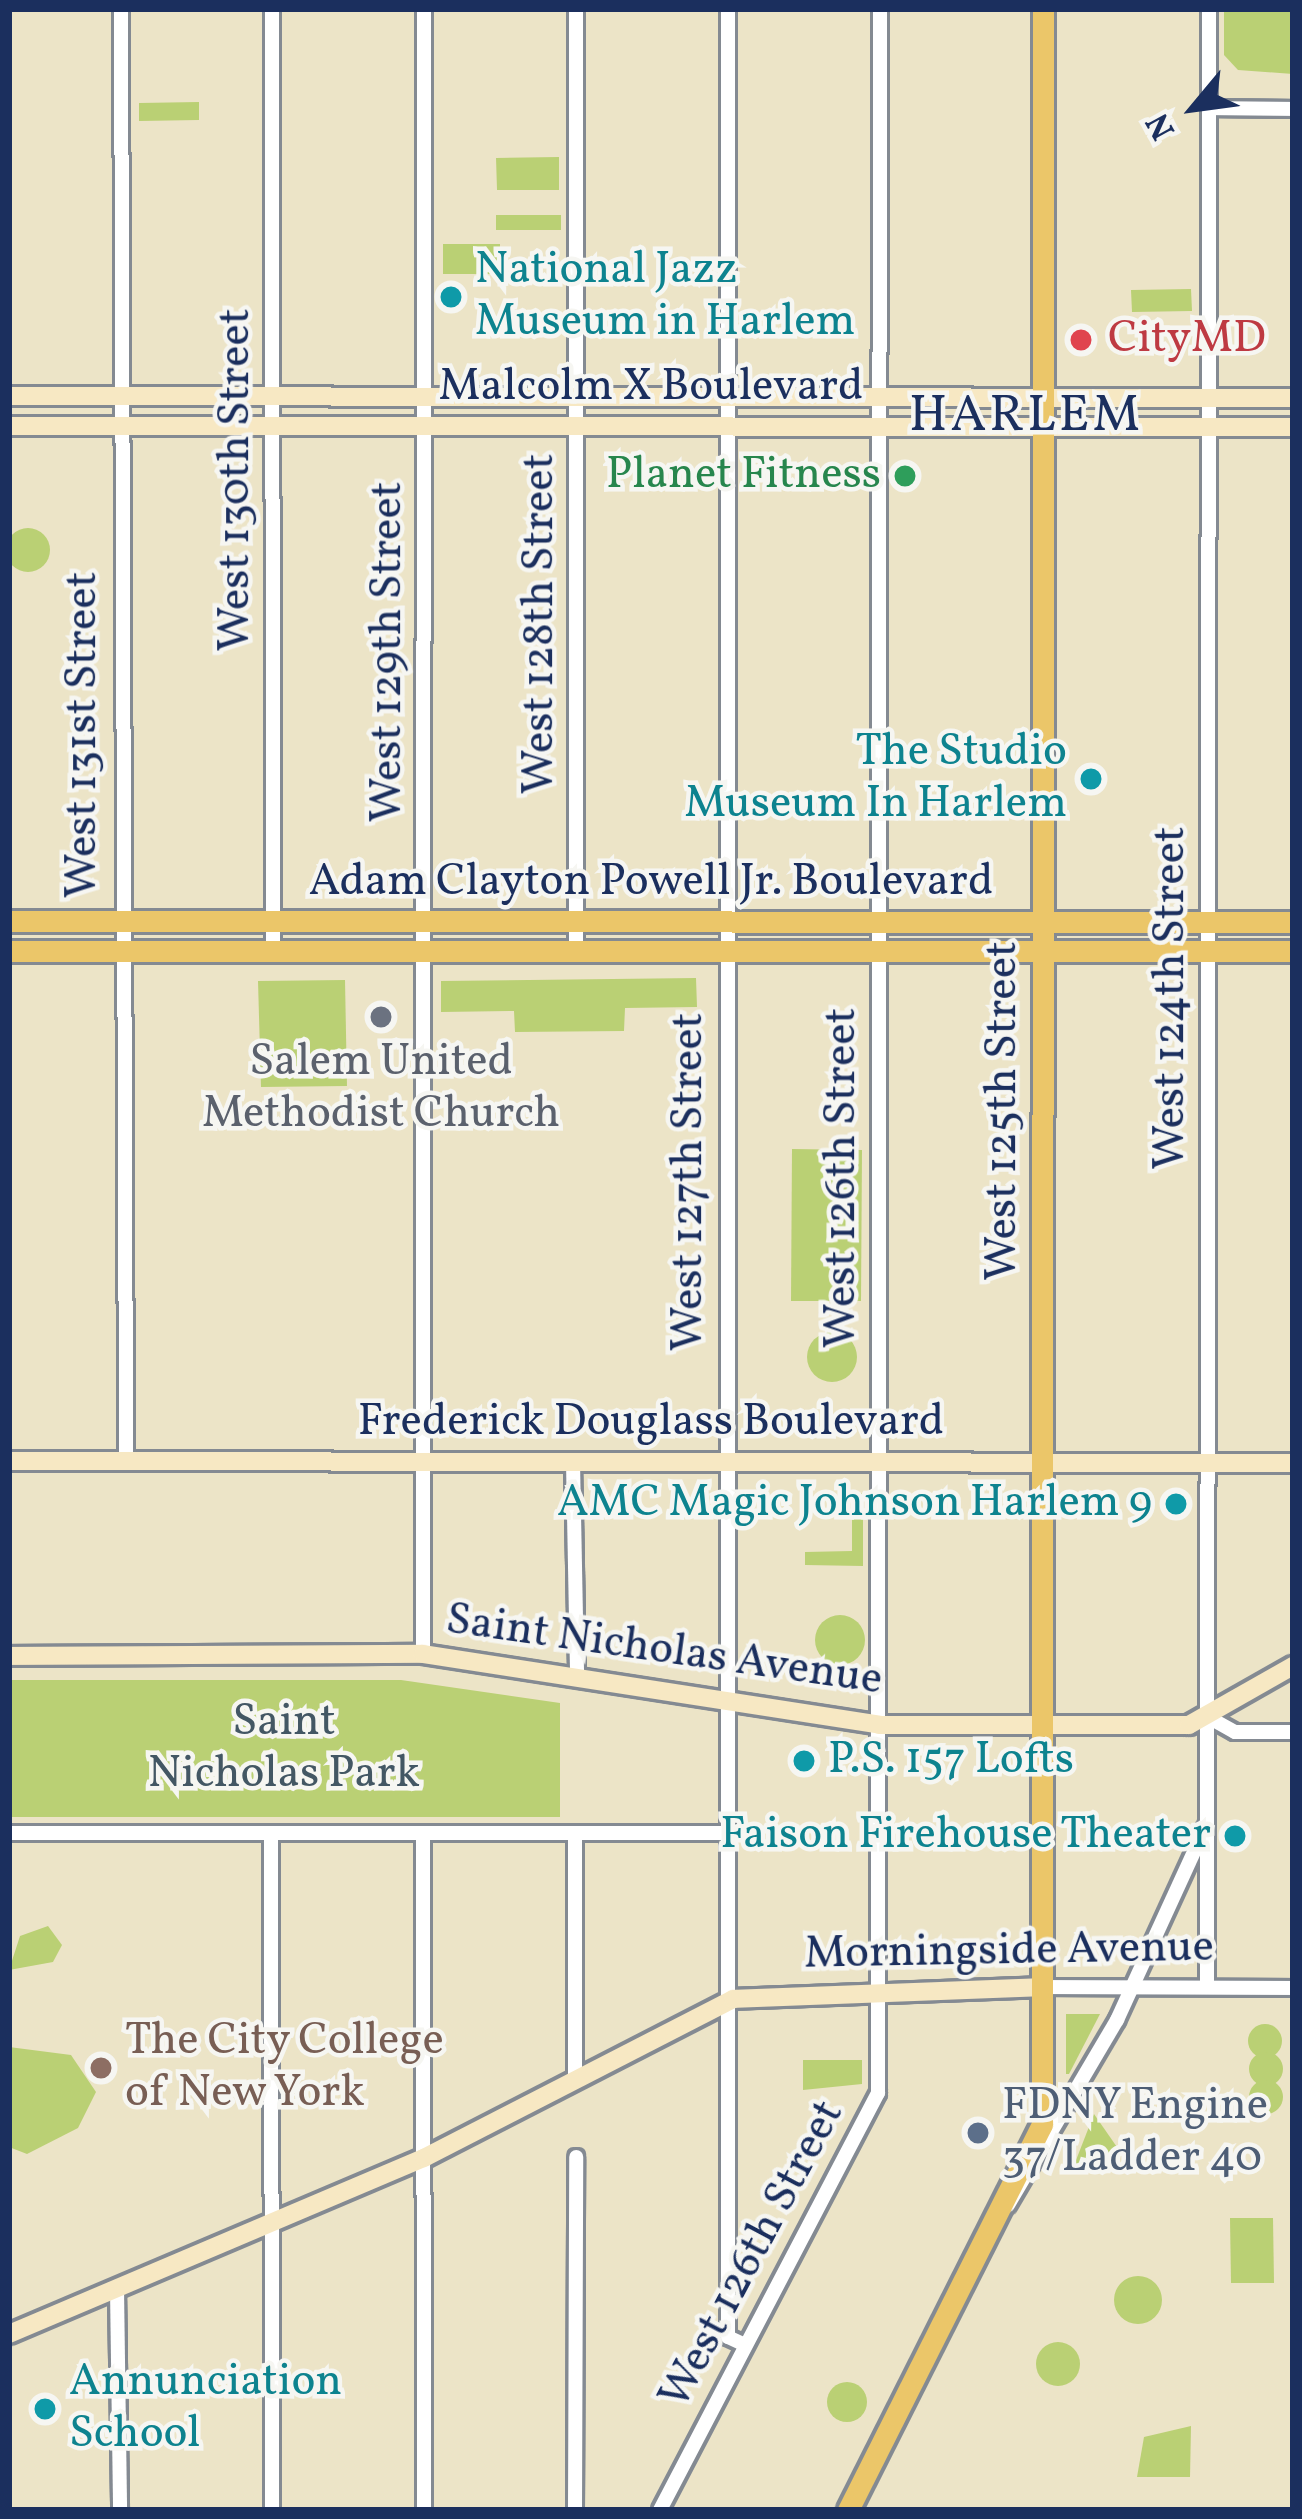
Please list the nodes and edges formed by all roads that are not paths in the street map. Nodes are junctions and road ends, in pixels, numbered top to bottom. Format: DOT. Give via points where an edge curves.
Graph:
graph roads {
  1 [pos="121,9"];
  2 [pos="272,9"];
  3 [pos="424,9"];
  4 [pos="576,9"];
  5 [pos="728,9"];
  6 [pos="880,9"];
  7 [pos="1043,9"];
  8 [pos="1209,9"];
  9 [pos="1209,108"];
  10 [pos="1293,109"];
  11 [pos="9,396"];
  12 [pos="121,396"];
  13 [pos="273,396"];
  14 [pos="424,396"];
  15 [pos="576,396"];
  16 [pos="728,398"];
  17 [pos="1043,398"];
  18 [pos="1208,398"];
  19 [pos="1293,398"];
  20 [pos="880,399"];
  21 [pos="9,425"];
  22 [pos="121,426"];
  23 [pos="273,426"];
  24 [pos="577,426"];
  25 [pos="728,426"];
  26 [pos="880,426"];
  27 [pos="1208,426"];
  28 [pos="424,427"];
  29 [pos="1043,427"];
  30 [pos="1293,427"];
  31 [pos="9,921"];
  32 [pos="120,921"];
  33 [pos="728,921"];
  34 [pos="273,922"];
  35 [pos="425,922"];
  36 [pos="577,922"];
  37 [pos="1043,922"];
  38 [pos="1208,922"];
  39 [pos="1293,922"];
  40 [pos="880,923"];
  41 [pos="9,951"];
  42 [pos="425,951"];
  43 [pos="576,951"];
  44 [pos="1043,951"];
  45 [pos="1208,951"];
  46 [pos="1293,951"];
  47 [pos="122,952"];
  48 [pos="273,952"];
  49 [pos="728,952"];
  50 [pos="879,953"];
  51 [pos="9,1461"];
  52 [pos="126,1462"];
  53 [pos="421,1462"];
  54 [pos="573,1462"];
  55 [pos="725,1462"];
  56 [pos="880,1462"];
  57 [pos="1293,1463"];
  58 [pos="1042,1464"];
  59 [pos="1207,1464"];
  60 [pos="423,1654"];
  61 [pos="9,1655"];
  62 [pos="1293,1666"];
  63 [pos="577,1676"];
  64 [pos="726,1699"];
  65 [pos="1208,1717"];
  66 [pos="1043,1724"];
  67 [pos="879,1725"];
  68 [pos="1293,1732"];
  69 [pos="1207,1825"];
  70 [pos="9,1833"];
  71 [pos="271,1833"];
  72 [pos="575,1833"];
  73 [pos="726,1833"];
  74 [pos="423,1834"];
  75 [pos="1043,1987"];
  76 [pos="1130,1988"];
  77 [pos="1207,1988"];
  78 [pos="1293,1988"];
  79 [pos="879,1992"];
  80 [pos="727,2001"];
  81 [pos="575,2080"];
  82 [pos="576,2157"];
  83 [pos="424,2158"];
  84 [pos="1008,2205"];
  85 [pos="272,2223"];
  86 [pos="117,2289"];
  87 [pos="9,2333"];
  88 [pos="745,2344"];
  89 [pos="120,2510"];
  90 [pos="272,2510"];
  91 [pos="424,2510"];
  92 [pos="575,2510"];
  93 [pos="660,2510"];
  94 [pos="848,2510"];
  1 -- 12 [label="street, West 131st Street"];
  2 -- 13 [label="street, West 130th Street"];
  3 -- 14 [label="street, West 129th Street"];
  4 -- 15 [label="street, West 128th Street"];
  5 -- 16 [label="street, West 127th Street"];
  6 -- 20 [label="street, West 126th Street"];
  7 -- 17 [label="main road, West 125th Street"];
  8 -- 9 [label="street, West 124th Street"];
  9 -- 10 [label="street"];
  9 -- 18 [label="street, West 124th Street"];
  11 -- 12 [label="main road, Malcolm X Boulevard"];
  12 -- 13 [label="main road, Malcolm X Boulevard"];
  12 -- 22 [label="street, West 131st Street"];
  13 -- 14 [label="main road, Malcolm X Boulevard"];
  13 -- 23 [label="street, West 130th Street"];
  14 -- 15 [label="main road, Malcolm X Boulevard"];
  14 -- 28 [label="street, West 129th Street"];
  15 -- 16 [label="main road, Malcolm X Boulevard"];
  15 -- 24 [label="street, West 128th Street"];
  16 -- 20 [label="main road, Malcolm X Boulevard"];
  16 -- 25 [label="street, West 127th Street"];
  17 -- 18 [label="main road, Malcolm X Boulevard"];
  17 -- 20 [label="main road, Malcolm X Boulevard"];
  17 -- 29 [label="main road, West 125th Street"];
  18 -- 19 [label="main road, Malcolm X Boulevard"];
  18 -- 27 [label="street, West 124th Street"];
  20 -- 26 [label="street, West 126th Street"];
  21 -- 22 [label="main road, Malcolm X Boulevard"];
  22 -- 23 [label="main road, Malcolm X Boulevard"];
  22 -- 32 [label="street, West 131st Street"];
  23 -- 28 [label="main road, Malcolm X Boulevard"];
  23 -- 34 [label="street, West 130th Street"];
  24 -- 25 [label="main road, Malcolm X Boulevard"];
  24 -- 28 [label="main road, Malcolm X Boulevard"];
  24 -- 36 [label="street, West 128th Street"];
  25 -- 26 [label="main road, Malcolm X Boulevard"];
  25 -- 33 [label="street, West 127th Street"];
  26 -- 29 [label="main road, Malcolm X Boulevard"];
  26 -- 40 [label="street, West 126th Street"];
  27 -- 29 [label="main road, Malcolm X Boulevard"];
  27 -- 30 [label="main road, Malcolm X Boulevard"];
  27 -- 38 [label="street, West 124th Street"];
  28 -- 35 [label="street, West 129th Street"];
  29 -- 37 [label="main road, West 125th Street"];
  31 -- 32 [label="main road, Adam Clayton Powell Jr. Boulevard"];
  32 -- 34 [label="main road, Adam Clayton Powell Jr. Boulevard"];
  32 -- 47 [label="street, West 131st Street"];
  33 -- 36 [label="main road, Adam Clayton Powell Jr. Boulevard"];
  33 -- 40 [label="main road, Adam Clayton Powell Jr. Boulevard"];
  33 -- 49 [label="street, West 127th Street"];
  34 -- 35 [label="main road, Adam Clayton Powell Jr. Boulevard"];
  34 -- 48 [label="street, West 130th Street"];
  35 -- 36 [label="main road, Adam Clayton Powell Jr. Boulevard"];
  35 -- 42 [label="street, West 129th Street"];
  36 -- 43 [label="street, West 128th Street"];
  37 -- 38 [label="main road, Adam Clayton Powell Jr. Boulevard"];
  37 -- 40 [label="main road, Adam Clayton Powell Jr. Boulevard"];
  37 -- 44 [label="main road, West 125th Street"];
  38 -- 39 [label="main road, Adam Clayton Powell Jr. Boulevard"];
  38 -- 45 [label="street, West 124th Street"];
  40 -- 50 [label="street, West 126th Street"];
  41 -- 47 [label="main road, Adam Clayton Powell Jr. Boulevard"];
  42 -- 43 [label="main road, Adam Clayton Powell Jr. Boulevard"];
  42 -- 48 [label="main road, Adam Clayton Powell Jr. Boulevard"];
  42 -- 53 [label="street, West 129th Street"];
  43 -- 49 [label="main road, Adam Clayton Powell Jr. Boulevard"];
  44 -- 45 [label="main road, Adam Clayton Powell Jr. Boulevard"];
  44 -- 50 [label="main road, Adam Clayton Powell Jr. Boulevard"];
  44 -- 58 [label="main road, West 125th Street"];
  45 -- 46 [label="main road, Adam Clayton Powell Jr. Boulevard"];
  45 -- 59 [label="street, West 124th Street"];
  47 -- 48 [label="main road, Adam Clayton Powell Jr. Boulevard"];
  47 -- 52 [label="street, West 131st Street"];
  49 -- 50 [label="main road, Adam Clayton Powell Jr. Boulevard"];
  49 -- 55 [label="street, West 127th Street"];
  50 -- 56 [label="street, West 126th Street"];
  51 -- 52 [label="main road, Frederick Douglass Boulevard"];
  52 -- 53 [label="main road, Frederick Douglass Boulevard"];
  53 -- 54 [label="main road, Frederick Douglass Boulevard"];
  53 -- 60 [label="street, West 129th Street"];
  54 -- 55 [label="main road, Frederick Douglass Boulevard"];
  54 -- 63 [label="street"];
  55 -- 56 [label="main road, Frederick Douglass Boulevard"];
  55 -- 64 [label="street, West 127th Street"];
  56 -- 58 [label="main road, Frederick Douglass Boulevard"];
  56 -- 67 [label="street, West 126th Street"];
  57 -- 59 [label="main road, Frederick Douglass Boulevard"];
  58 -- 59 [label="main road, Frederick Douglass Boulevard"];
  58 -- 66 [label="main road, West 125th Street"];
  59 -- 65 [label="street, West 124th Street"];
  60 -- 61 [label="main road, Saint Nicholas Avenue"];
  60 -- 63 [label="main road, Saint Nicholas Avenue"];
  62 -- 65 [label="main road, Saint Nicholas Avenue"];
  63 -- 64 [label="main road, Saint Nicholas Avenue"];
  64 -- 67 [label="main road, Saint Nicholas Avenue"];
  64 -- 73 [label="street, West 127th Street"];
  65 -- 66 [label="main road, Saint Nicholas Avenue"];
  65 -- 68 [label="street" via="1234,1732"];
  65 -- 69 [label="street, West 124th Street"];
  66 -- 67 [label="main road, Saint Nicholas Avenue"];
  66 -- 75 [label="main road, West 125th Street"];
  67 -- 79 [label="street, West 126th Street"];
  69 -- 76 [label="street, West 125th Street"];
  69 -- 77 [label="street, West 124th Street"];
  70 -- 71 [label="street"];
  71 -- 74 [label="street"];
  71 -- 85 [label="street"];
  72 -- 73 [label="street"];
  72 -- 74 [label="street"];
  72 -- 81 [label="street"];
  73 -- 80 [label="street, West 127th Street"];
  74 -- 83 [label="street"];
  75 -- 76 [label="street, Morningside Avenue"];
  75 -- 79 [label="main road, Morningside Avenue"];
  75 -- 84 [label="main road, West 125th Street" via="1041,2133"];
  76 -- 77 [label="street, Morningside Avenue"];
  76 -- 84 [label="street, West 125th Street" via="1049,2150"];
  77 -- 78 [label="street, Morningside Avenue"];
  79 -- 80 [label="main road, Morningside Avenue"];
  79 -- 88 [label="street, West 126th Street" via="878,2092"];
  80 -- 81 [label="main road"];
  80 -- 88 [label="street, West 127th Street" via="728,2337"];
  81 -- 83 [label="main road"];
  82 -- 92 [label="street"];
  83 -- 85 [label="main road"];
  83 -- 91 [label="street"];
  84 -- 94 [label="main road, West 125th Street"];
  85 -- 86 [label="main road"];
  85 -- 90 [label="street"];
  86 -- 87 [label="main road"];
  86 -- 89 [label="street"];
  88 -- 93 [label="street, West 126th Street"];
}
